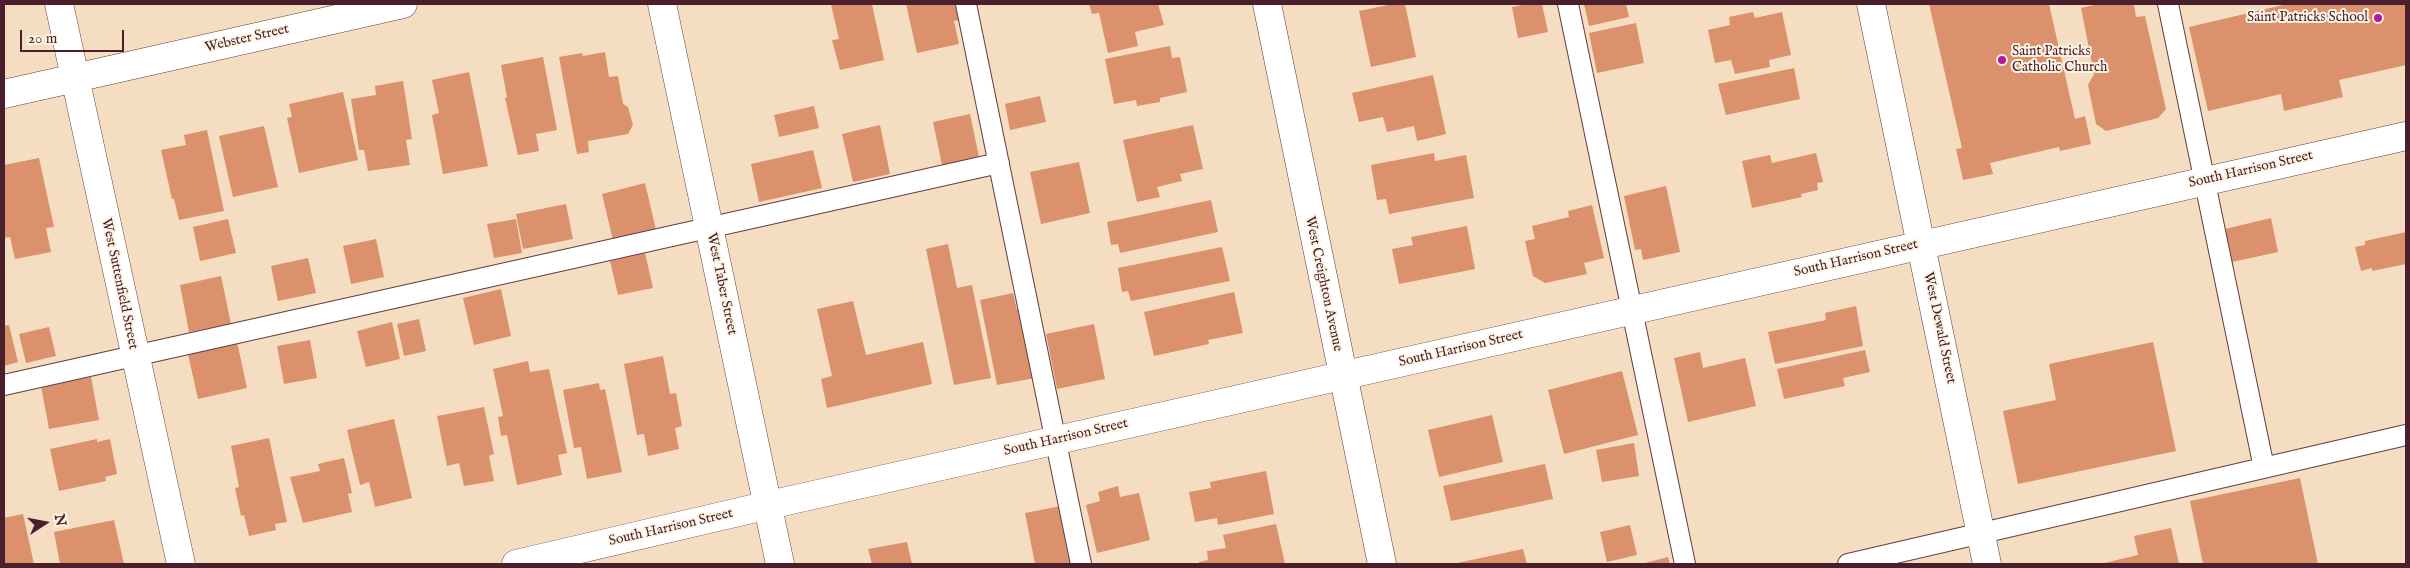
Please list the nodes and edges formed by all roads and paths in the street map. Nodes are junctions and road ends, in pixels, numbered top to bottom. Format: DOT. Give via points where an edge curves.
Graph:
graph roads {
  1 [pos="59,4"];
  2 [pos="403,4"];
  3 [pos="662,4"];
  4 [pos="966,4"];
  5 [pos="1266,4"];
  6 [pos="1568,4"];
  7 [pos="1871,4"];
  8 [pos="2168,4"];
  9 [pos="75,78"];
  10 [pos="4,94"];
  11 [pos="2406,136"];
  12 [pos="999,163"];
  13 [pos="2204,181"];
  14 [pos="709,227"];
  15 [pos="1922,244"];
  16 [pos="1631,310"];
  17 [pos="134,356"];
  18 [pos="1342,376"];
  19 [pos="4,385"];
  20 [pos="2406,435"];
  21 [pos="1055,441"];
  22 [pos="2264,468"];
  23 [pos="768,505"];
  24 [pos="1981,534"];
  25 [pos="181,564"];
  26 [pos="516,564"];
  27 [pos="780,564"];
  28 [pos="1081,564"];
  29 [pos="1382,564"];
  30 [pos="1685,564"];
  31 [pos="1848,564"];
  32 [pos="1988,564"];
  1 -- 9 [label="street, West Suttenfield Street"];
  2 -- 9 [label="street, Webster Street"];
  3 -- 14 [label="street, West Taber Street"];
  4 -- 12 [label="lane"];
  5 -- 18 [label="street, West Creighton Avenue"];
  6 -- 16 [label="lane"];
  7 -- 15 [label="street, West Dewald Street"];
  8 -- 13 [label="lane"];
  9 -- 10 [label="street, Webster Street"];
  9 -- 17 [label="street, West Suttenfield Street"];
  11 -- 13 [label="street, South Harrison Street"];
  12 -- 14 [label="lane"];
  12 -- 21 [label="lane"];
  13 -- 15 [label="street, South Harrison Street"];
  13 -- 22 [label="lane"];
  14 -- 17 [label="lane"];
  14 -- 23 [label="street, West Taber Street"];
  15 -- 16 [label="street, South Harrison Street"];
  15 -- 24 [label="street, West Dewald Street"];
  16 -- 18 [label="street, South Harrison Street"];
  16 -- 30 [label="lane"];
  17 -- 19 [label="lane"];
  17 -- 25 [label="street, West Suttenfield Street"];
  18 -- 21 [label="street, South Harrison Street"];
  18 -- 29 [label="street, West Creighton Avenue"];
  20 -- 22 [label="lane"];
  21 -- 23 [label="street, South Harrison Street"];
  21 -- 28 [label="lane"];
  22 -- 24 [label="lane"];
  23 -- 26 [label="street, South Harrison Street"];
  23 -- 27 [label="street, West Taber Street"];
  24 -- 31 [label="lane"];
  24 -- 32 [label="street, West Dewald Street"];
}
